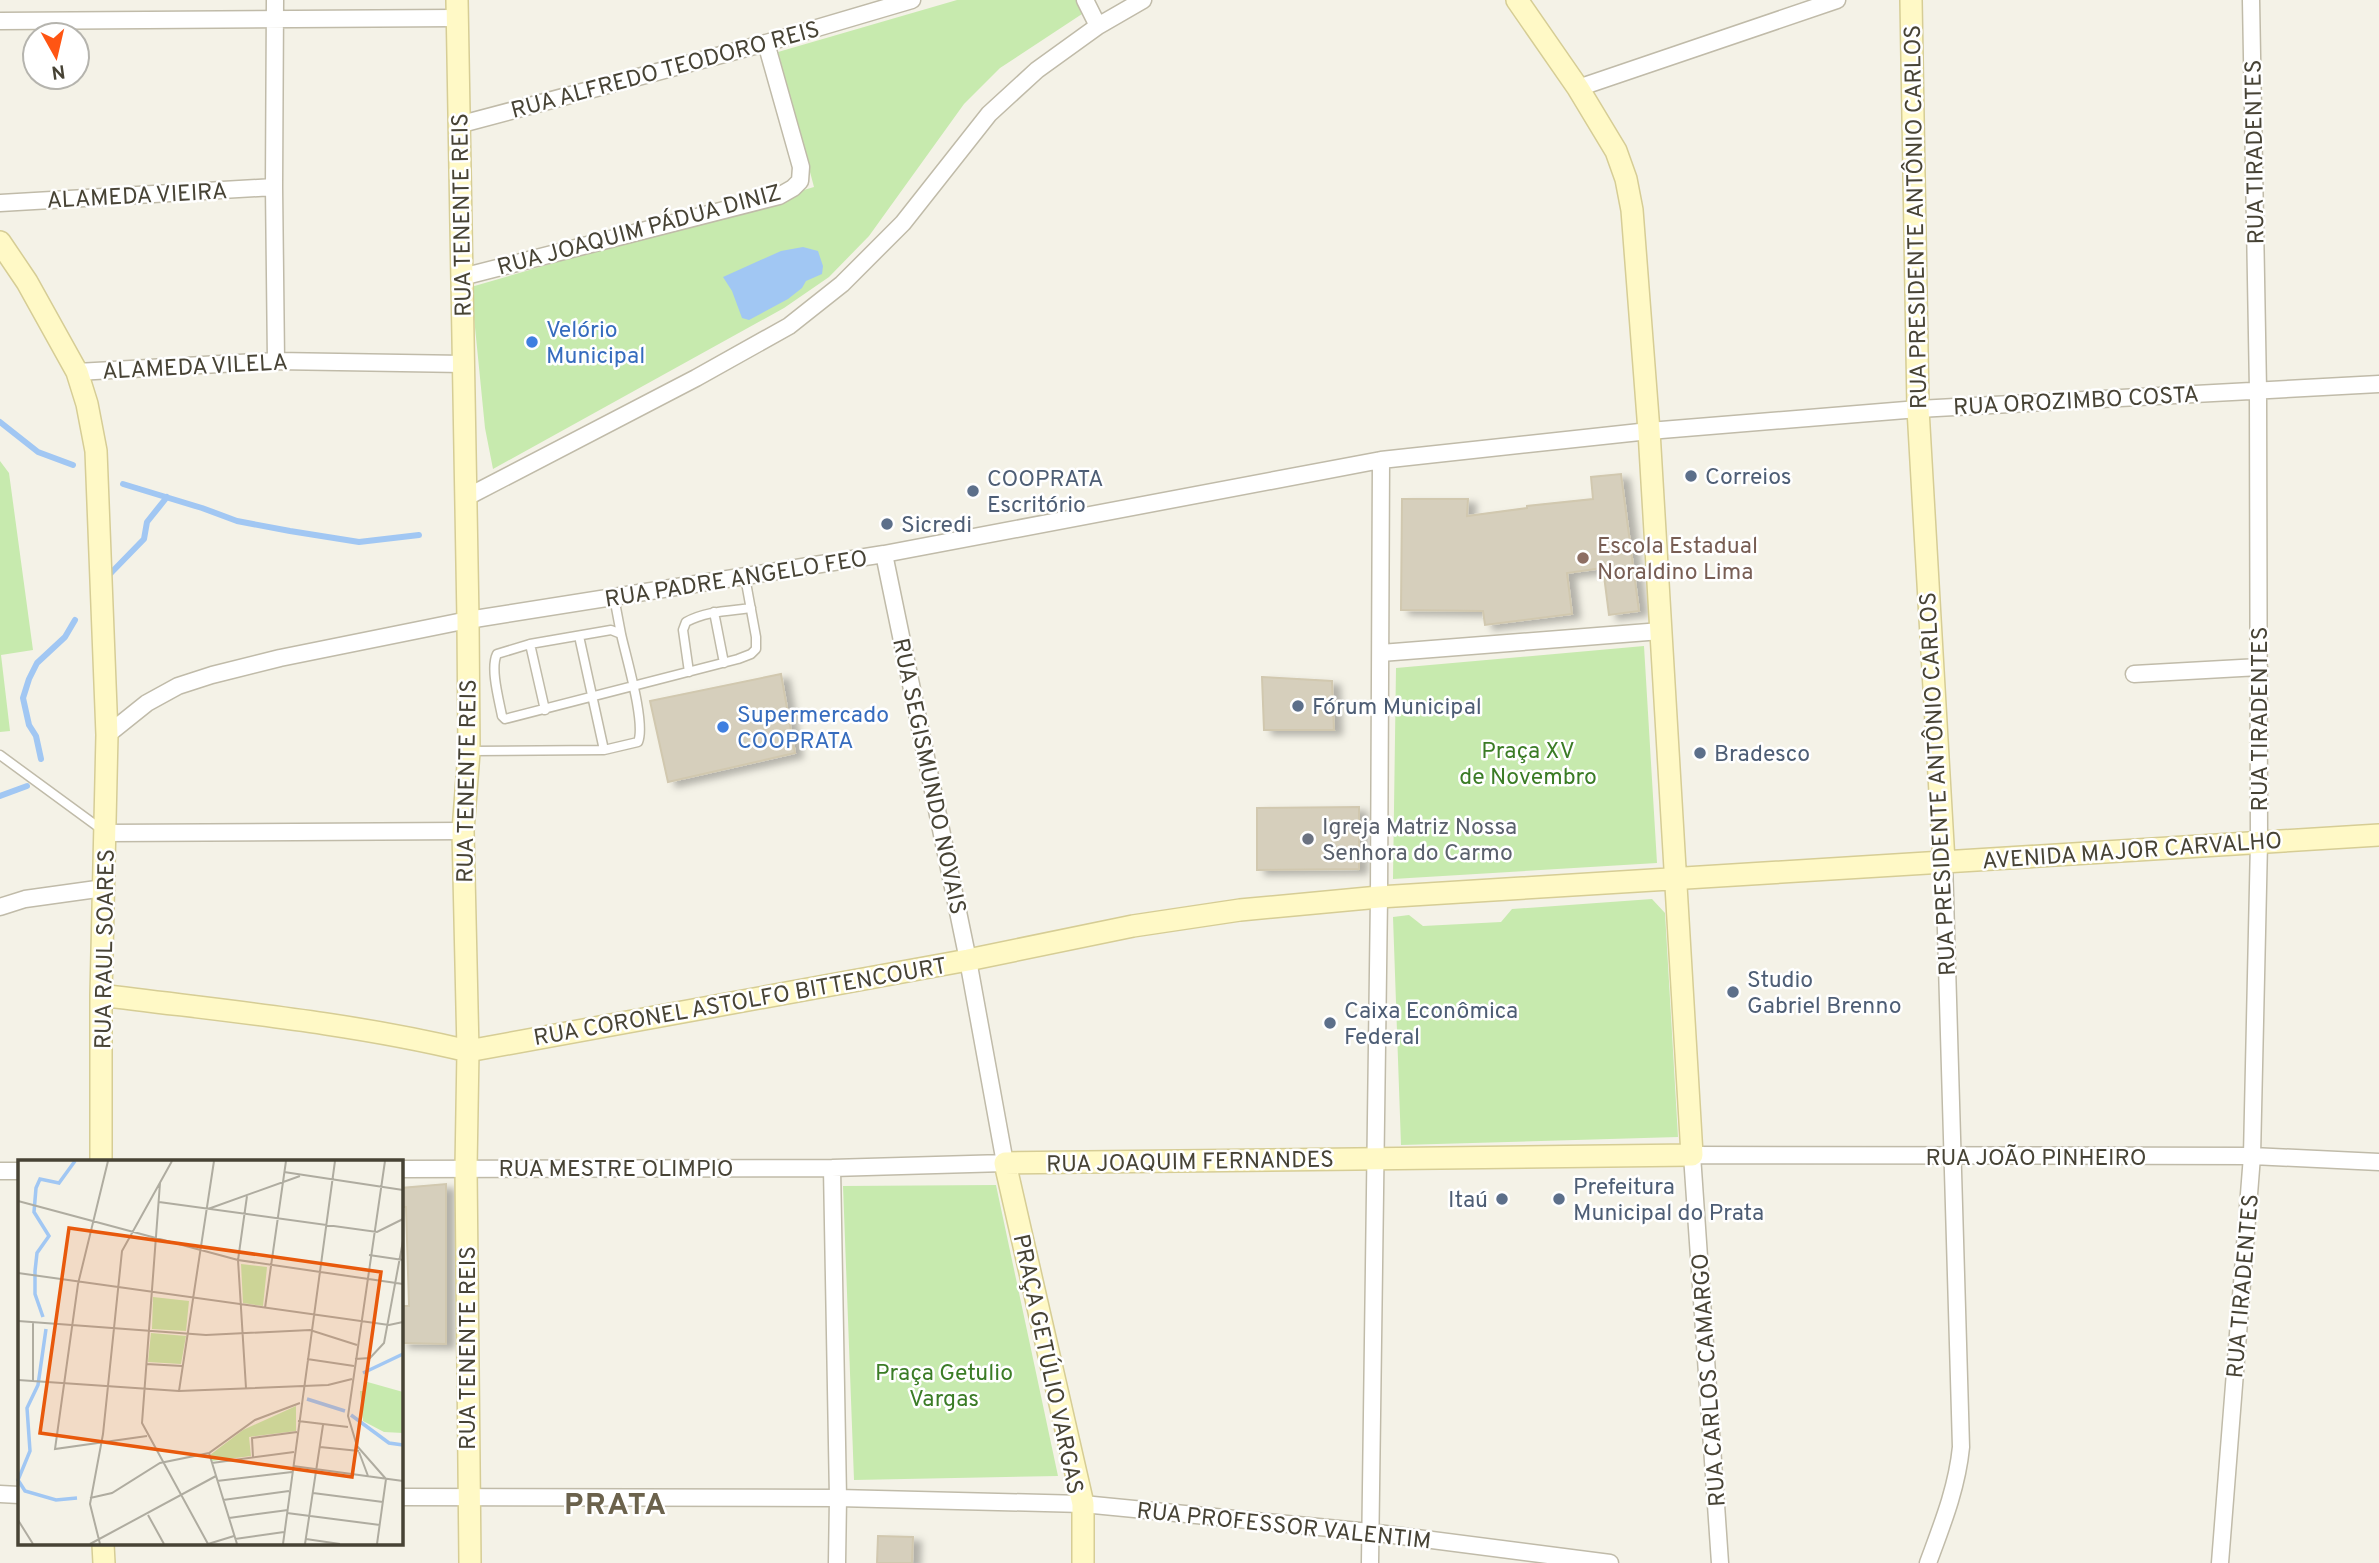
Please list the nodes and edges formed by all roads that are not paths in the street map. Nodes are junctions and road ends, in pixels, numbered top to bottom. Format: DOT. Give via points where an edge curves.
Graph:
graph roads {
  1 [pos="275,0"];
  2 [pos="912,0"];
  3 [pos="1086,0"];
  4 [pos="1143,0"];
  5 [pos="1517,0"];
  6 [pos="1837,0"];
  7 [pos="1911,0"];
  8 [pos="2251,0"];
  9 [pos="457,9"];
  10 [pos="275,19"];
  11 [pos="0,21"];
  12 [pos="1098,26"];
  13 [pos="766,43"];
  14 [pos="1578,89"];
  15 [pos="458,125"];
  16 [pos="274,187"];
  17 [pos="0,203"];
  18 [pos="0,242"];
  19 [pos="462,276"];
  20 [pos="276,361"];
  21 [pos="464,364"];
  22 [pos="77,372"];
  23 [pos="2379,384"];
  24 [pos="2258,390"];
  25 [pos="1918,409"];
  26 [pos="1648,432"];
  27 [pos="1381,460"];
  28 [pos="467,497"];
  29 [pos="884,554"];
  30 [pos="745,577"];
  31 [pos="614,597"];
  32 [pos="751,608"];
  33 [pos="714,612"];
  34 [pos="468,621"];
  35 [pos="1661,631"];
  36 [pos="621,634"];
  37 [pos="579,636"];
  38 [pos="530,644"];
  39 [pos="1381,653"];
  40 [pos="724,663"];
  41 [pos="2259,667"];
  42 [pos="689,672"];
  43 [pos="2134,674"];
  44 [pos="633,686"];
  45 [pos="593,697"];
  46 [pos="545,710"];
  47 [pos="107,735"];
  48 [pos="604,750"];
  49 [pos="469,751"];
  50 [pos="0,755"];
  51 [pos="463,831"];
  52 [pos="106,833"];
  53 [pos="2379,835"];
  54 [pos="2259,842"];
  55 [pos="1944,862"];
  56 [pos="1676,879"];
  57 [pos="104,888"];
  58 [pos="1380,897"];
  59 [pos="0,906"];
  60 [pos="968,960"];
  61 [pos="101,995"];
  62 [pos="468,1051"];
  63 [pos="1692,1155"];
  64 [pos="1951,1157"];
  65 [pos="2252,1157"];
  66 [pos="1375,1159"];
  67 [pos="101,1160"];
  68 [pos="2379,1162"];
  69 [pos="1005,1163"];
  70 [pos="402,1168"];
  71 [pos="466,1168"];
  72 [pos="832,1168"];
  73 [pos="0,1171"];
  74 [pos="18,1171"];
  75 [pos="0,1494"];
  76 [pos="18,1494"];
  77 [pos="402,1497"];
  78 [pos="468,1497"];
  79 [pos="838,1498"];
  80 [pos="1083,1504"];
  81 [pos="1370,1532"];
  82 [pos="470,1563"];
  83 [pos="836,1563"];
  84 [pos="1083,1563"];
  85 [pos="1370,1563"];
  86 [pos="1610,1563"];
  87 [pos="1720,1563"];
  88 [pos="1928,1563"];
  89 [pos="2220,1563"];
  1 -- 10 [label="street"];
  2 -- 13 [label="street, RUA ALFREDO TEODORO REIS"];
  3 -- 12 [label="street"];
  4 -- 12 [label="street"];
  5 -- 14 [label="street"];
  6 -- 14 [label="street"];
  7 -- 25 [label="street, RUA PRESIDENTE ANTÔNIO CARLOS"];
  8 -- 24 [label="street, RUA TIRADENTES"];
  9 -- 10 [label="street"];
  9 -- 15 [label="street, RUA TENENTE REIS"];
  10 -- 11 [label="street"];
  10 -- 16 [label="street"];
  12 -- 28 [label="street" via="1037,70 989,114 902,223 842,284 789,326"];
  13 -- 15 [label="street, RUA ALFREDO TEODORO REIS"];
  13 -- 19 [label="street, RUA JOAQUIM PÁDUA DINIZ" via="801,167 800,181 793,188 779,196"];
  14 -- 26 [label="street" via="1616,151 1632,209"];
  15 -- 19 [label="street, RUA TENENTE REIS"];
  16 -- 17 [label="street, ALAMEDA VIEIRA"];
  16 -- 20 [label="street"];
  18 -- 22 [label="street, ALAMEDA VILELA"];
  19 -- 21 [label="street, RUA TENENTE REIS"];
  20 -- 21 [label="street, ALAMEDA VILELA"];
  20 -- 22 [label="street, ALAMEDA VILELA"];
  21 -- 28 [label="street, RUA TENENTE REIS"];
  22 -- 47 [label="street, RUA RAUL SOARES" via="96,451"];
  23 -- 24 [label="street, RUA OROZIMBO COSTA"];
  24 -- 25 [label="street, RUA OROZIMBO COSTA"];
  24 -- 41 [label="street, RUA TIRADENTES"];
  25 -- 26 [label="street, RUA OROZIMBO COSTA"];
  25 -- 55 [label="street, RUA PRESIDENTE ANTÔNIO CARLOS"];
  26 -- 27 [label="street"];
  26 -- 35 [label="street"];
  27 -- 29 [label="street, RUA PADRE ANGELO FEO"];
  27 -- 39 [label="street"];
  28 -- 34 [label="street, RUA TENENTE REIS"];
  29 -- 30 [label="street, RUA PADRE ANGELO FEO"];
  29 -- 60 [label="street, RUA SEGISMUNDO NOVAIS"];
  30 -- 31 [label="street, RUA PADRE ANGELO FEO"];
  30 -- 32 [label="lane"];
  31 -- 34 [label="street, RUA PADRE ANGELO FEO"];
  31 -- 36 [label="lane"];
  32 -- 33 [label="lane"];
  32 -- 40 [label="lane" via="756,649"];
  33 -- 40 [label="lane"];
  33 -- 42 [label="lane" via="686,622"];
  34 -- 47 [label="street, RUA PADRE ANGELO FEO" via="212,675 147,703"];
  34 -- 49 [label="street, RUA TENENTE REIS"];
  35 -- 39 [label="street"];
  35 -- 56 [label="street"];
  36 -- 37 [label="lane" via="611,630"];
  36 -- 44 [label="lane"];
  37 -- 38 [label="lane"];
  37 -- 45 [label="lane"];
  38 -- 46 [label="lane"];
  38 -- 46 [label="lane" via="497,654 494,660 502,716 512,719"];
  39 -- 58 [label="street"];
  40 -- 42 [label="lane"];
  41 -- 43 [label="street"];
  41 -- 54 [label="street, RUA TIRADENTES"];
  42 -- 44 [label="lane"];
  44 -- 45 [label="lane"];
  44 -- 48 [label="lane" via="640,739"];
  45 -- 46 [label="lane"];
  45 -- 48 [label="lane"];
  47 -- 52 [label="street, RUA RAUL SOARES"];
  48 -- 49 [label="lane"];
  49 -- 51 [label="street, RUA TENENTE REIS"];
  50 -- 52 [label="lane"];
  51 -- 52 [label="street"];
  51 -- 62 [label="street, RUA TENENTE REIS"];
  52 -- 57 [label="street, RUA RAUL SOARES"];
  53 -- 54 [label="street, AVENIDA MAJOR CARVALHO"];
  54 -- 55 [label="street, AVENIDA MAJOR CARVALHO"];
  54 -- 65 [label="street, RUA TIRADENTES"];
  55 -- 56 [label="street, AVENIDA MAJOR CARVALHO"];
  55 -- 64 [label="street, RUA PRESIDENTE ANTÔNIO CARLOS"];
  56 -- 58 [label="street"];
  56 -- 63 [label="street"];
  57 -- 59 [label="street"];
  57 -- 61 [label="street, RUA RAUL SOARES"];
  58 -- 60 [label="street, RUA CORONEL ASTOLFO BITTENCOURT" via="1133,926"];
  58 -- 66 [label="street"];
  60 -- 62 [label="street, RUA CORONEL ASTOLFO BITTENCOURT"];
  60 -- 69 [label="street, RUA SEGISMUNDO NOVAIS"];
  61 -- 62 [label="street, RUA CORONEL ASTOLFO BITTENCOURT" via="413,1038"];
  61 -- 67 [label="street, RUA RAUL SOARES"];
  62 -- 71 [label="street, RUA TENENTE REIS"];
  63 -- 64 [label="street, RUA JOÃO PINHEIRO"];
  63 -- 66 [label="street"];
  63 -- 87 [label="street, RUA CARLOS CAMARGO"];
  64 -- 65 [label="street, RUA JOÃO PINHEIRO"];
  64 -- 88 [label="street, RUA PRESIDENTE ANTÔNIO CARLOS" via="1961,1447 1952,1497"];
  65 -- 68 [label="street, RUA JOÃO PINHEIRO"];
  65 -- 89 [label="street, RUA TIRADENTES"];
  66 -- 69 [label="street, RUA JOAQUIM FERNANDES"];
  66 -- 81 [label="street"];
  69 -- 72 [label="street"];
  69 -- 80 [label="street, PRAÇA GETÚLIO VARGAS"];
  70 -- 71 [label="street, RUA MESTRE OLIMPIO"];
  71 -- 72 [label="street, RUA MESTRE OLIMPIO"];
  71 -- 78 [label="street, RUA TENENTE REIS"];
  72 -- 79 [label="street"];
  73 -- 74 [label="street"];
  75 -- 76 [label="street"];
  77 -- 78 [label="street, PRAÇA GETÚLIO VARGAS"];
  78 -- 79 [label="street, PRAÇA GETÚLIO VARGAS"];
  78 -- 82 [label="street, RUA TENENTE REIS"];
  79 -- 80 [label="street, PRAÇA GETÚLIO VARGAS"];
  79 -- 83 [label="street"];
  80 -- 81 [label="street, RUA PROFESSOR VALENTIM"];
  80 -- 84 [label="street"];
  81 -- 85 [label="street"];
  81 -- 86 [label="street, RUA PROFESSOR VALENTIM"];
}
